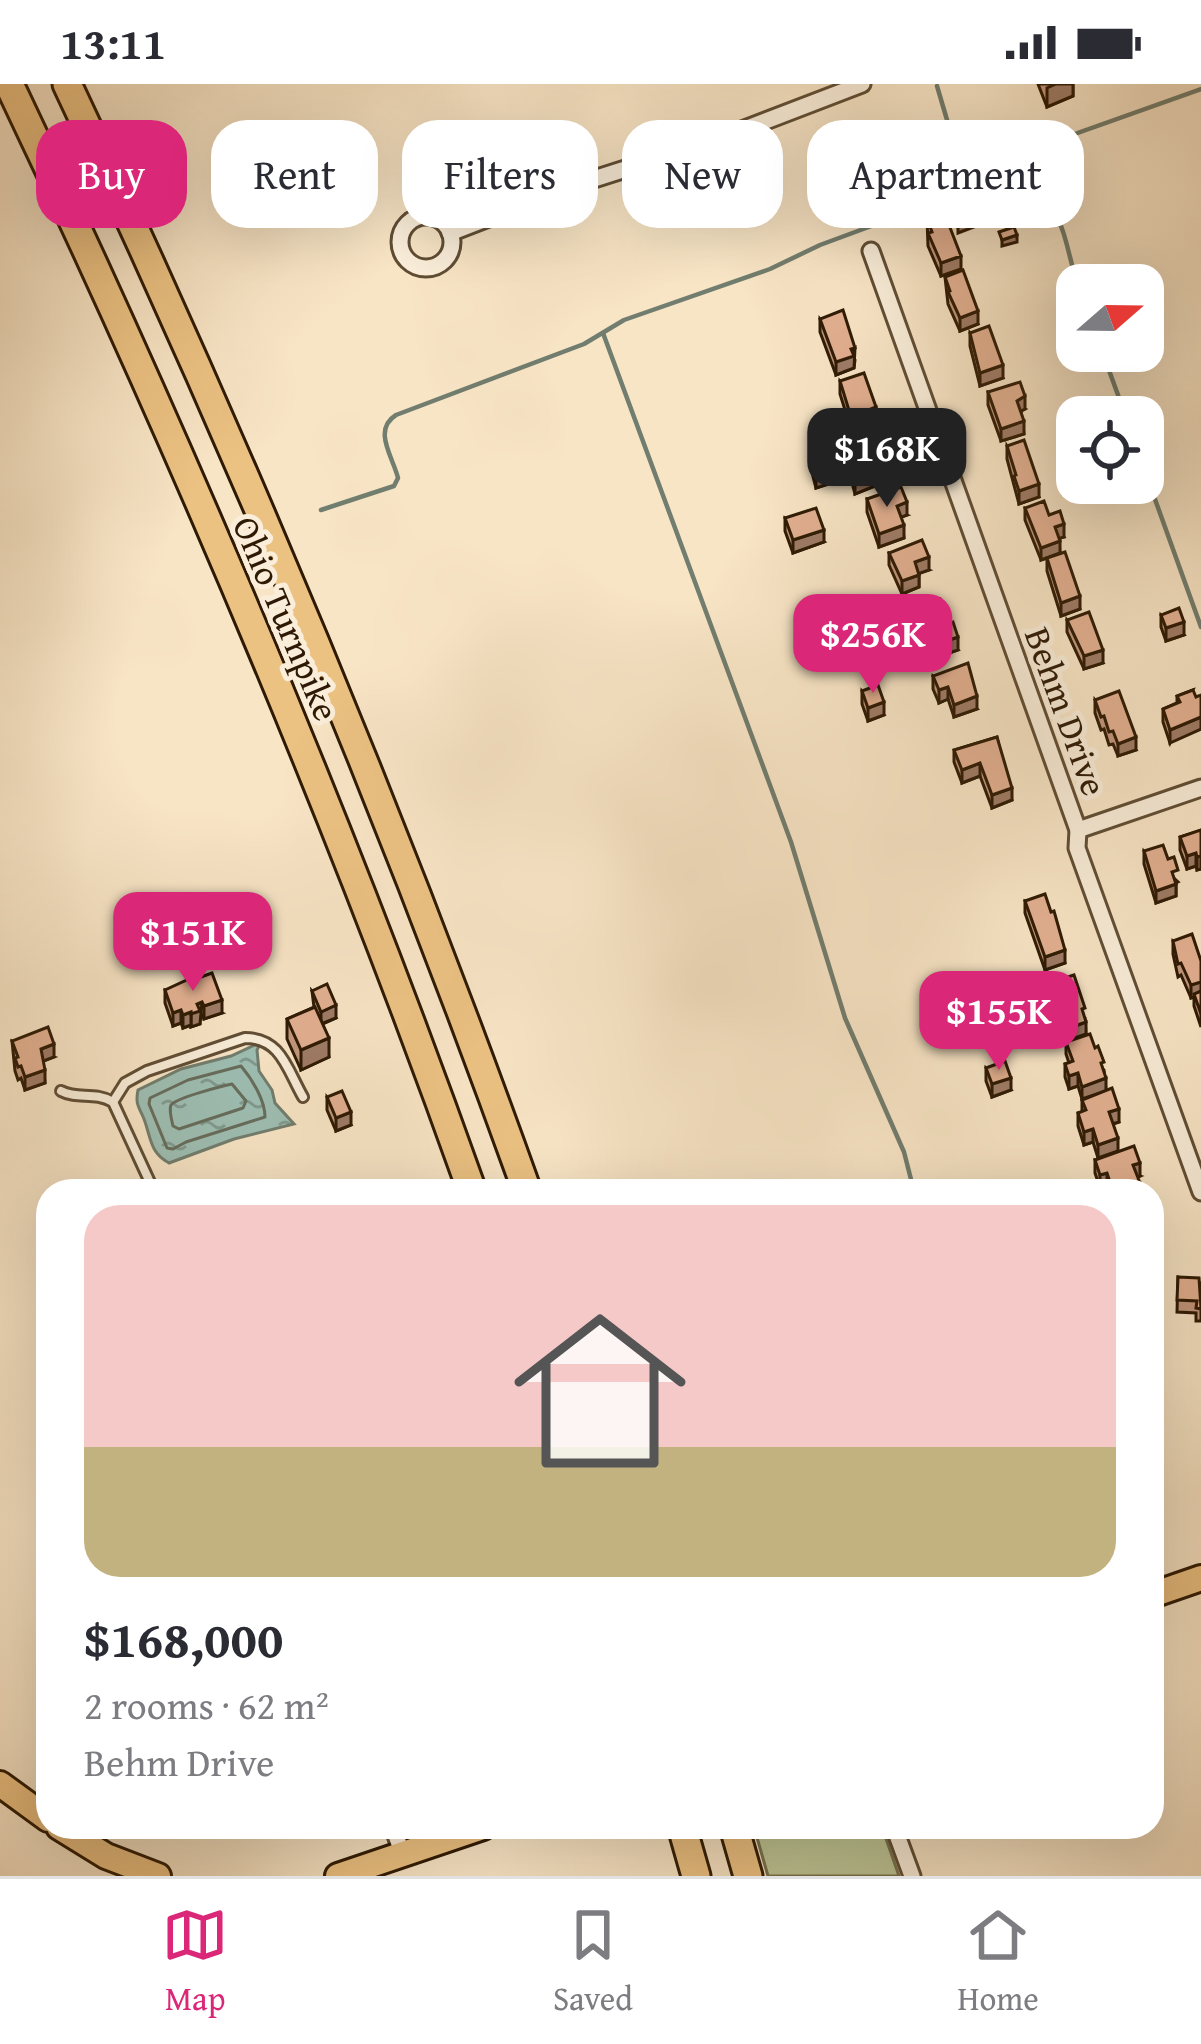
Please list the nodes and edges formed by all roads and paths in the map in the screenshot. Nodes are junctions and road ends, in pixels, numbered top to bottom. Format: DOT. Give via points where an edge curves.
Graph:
graph roads {
  1 [pos="9,84"];
  2 [pos="67,84"];
  3 [pos="862,84"];
  4 [pos="450,233"];
  5 [pos="871,251"];
  6 [pos="1201,788"];
  7 [pos="1078,830"];
  8 [pos="61,1091"];
  9 [pos="303,1097"];
  10 [pos="113,1102"];
  11 [pos="148,1179"];
  12 [pos="468,1179"];
  13 [pos="523,1179"];
  14 [pos="1201,1192"];
  15 [pos="1201,1578"];
  16 [pos="1164,1591"];
  17 [pos="0,1784"];
  18 [pos="36,1810"];
  19 [pos="78,1839"];
  20 [pos="398,1839"];
  21 [pos="449,1839"];
  22 [pos="685,1839"];
  23 [pos="737,1839"];
  24 [pos="898,1839"];
  25 [pos="404,1855"];
  26 [pos="127,1871"];
  27 [pos="158,1876"];
  28 [pos="338,1876"];
  29 [pos="696,1876"];
  30 [pos="748,1876"];
  31 [pos="912,1876"];
  1 -- 12 [label="highway, Ohio Turnpike" via="254,631"];
  2 -- 13 [label="highway, Ohio Turnpike" via="321,654"];
  3 -- 4 [label="street"];
  5 -- 7 [label="street, Behm Drive"];
  6 -- 7 [label="street"];
  7 -- 14 [label="street, Behm Drive"];
  8 -- 10 [label="lane"];
  9 -- 10 [label="lane" via="276,1047 245,1038 147,1071 124,1083"];
  10 -- 11 [label="lane"];
  15 -- 16 [label="main road"];
  17 -- 18 [label="main road"];
  19 -- 26 [label="main road"];
  20 -- 25 [label="street"];
  21 -- 25 [label="main road"];
  22 -- 29 [label="highway"];
  23 -- 30 [label="highway"];
  24 -- 31 [label="street"];
  25 -- 28 [label="main road"];
  26 -- 27 [label="main road"];
}
